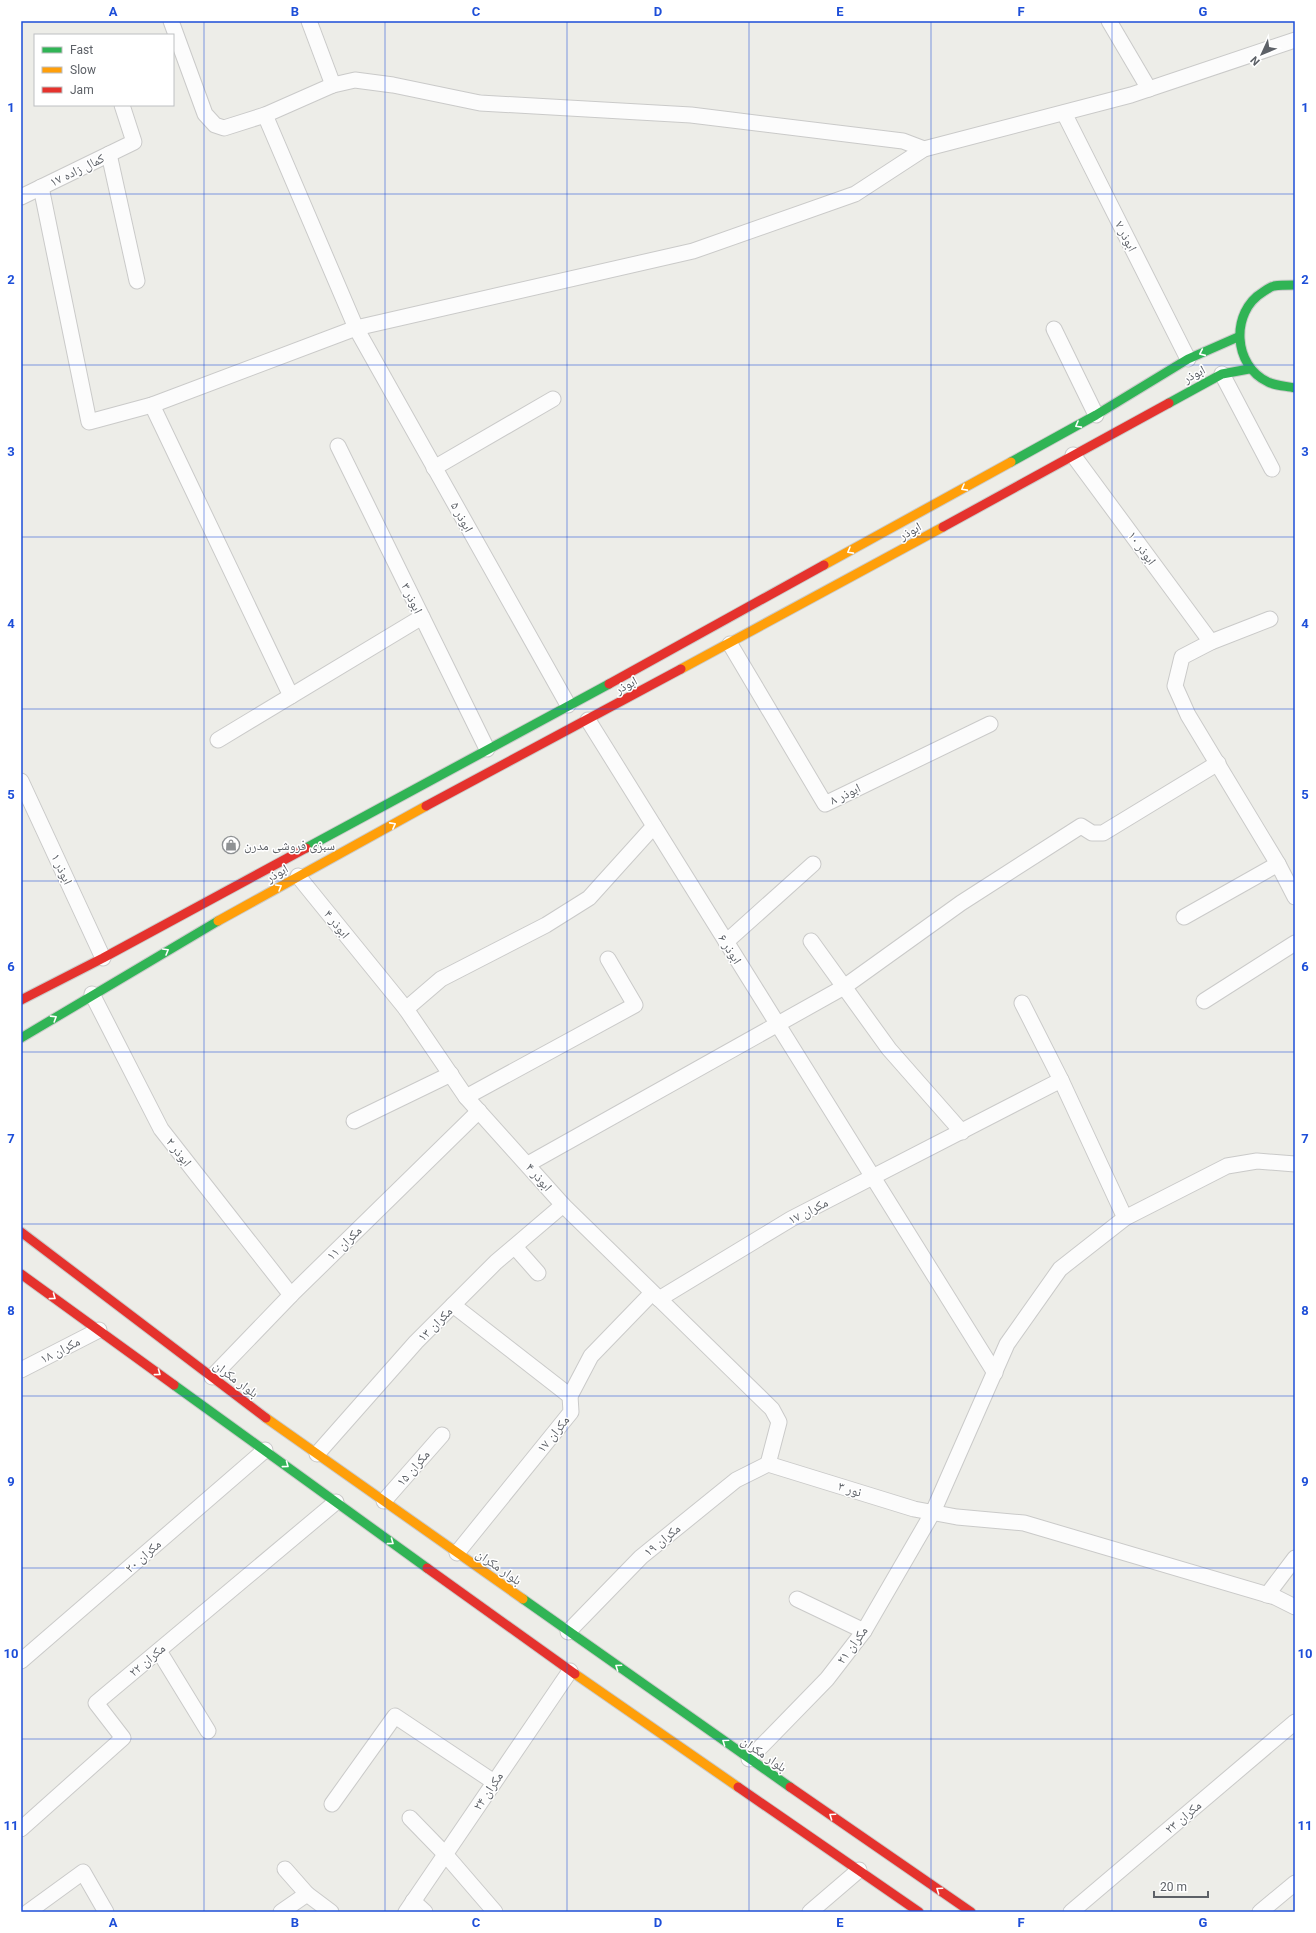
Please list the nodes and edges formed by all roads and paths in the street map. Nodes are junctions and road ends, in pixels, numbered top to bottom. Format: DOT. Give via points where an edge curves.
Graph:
graph roads {
  1 [pos="170,21"];
  2 [pos="309,21"];
  3 [pos="1110,21"];
  4 [pos="1295,40"];
  5 [pos="333,85"];
  6 [pos="1149,89"];
  7 [pos="122,106"];
  8 [pos="1064,113"];
  9 [pos="265,115"];
  10 [pos="924,149"];
  11 [pos="109,154"];
  12 [pos="41,187"];
  13 [pos="21,196"];
  14 [pos="138,281"];
  15 [pos="1295,285"];
  16 [pos="356,328"];
  17 [pos="1054,329"];
  18 [pos="1238,337"];
  19 [pos="1188,359"];
  20 [pos="1249,369"];
  21 [pos="1222,374"];
  22 [pos="1295,388"];
  23 [pos="553,399"];
  24 [pos="152,405"];
  25 [pos="1096,416"];
  26 [pos="338,446"];
  27 [pos="1073,455"];
  28 [pos="434,468"];
  29 [pos="1272,469"];
  30 [pos="422,617"];
  31 [pos="1270,619"];
  32 [pos="1211,642"];
  33 [pos="730,644"];
  34 [pos="291,696"];
  35 [pos="568,705"];
  36 [pos="588,720"];
  37 [pos="990,724"];
  38 [pos="218,740"];
  39 [pos="487,749"];
  40 [pos="1218,763"];
  41 [pos="21,780"];
  42 [pos="654,826"];
  43 [pos="813,864"];
  44 [pos="1278,864"];
  45 [pos="298,876"];
  46 [pos="1295,896"];
  47 [pos="1184,917"];
  48 [pos="175,932"];
  49 [pos="811,940"];
  50 [pos="726,942"];
  51 [pos="1295,943"];
  52 [pos="103,958"];
  53 [pos="608,959"];
  54 [pos="844,987"];
  55 [pos="92,994"];
  56 [pos="21,1000"];
  57 [pos="1204,1001"];
  58 [pos="1022,1003"];
  59 [pos="406,1009"];
  60 [pos="777,1024"];
  61 [pos="21,1038"];
  62 [pos="451,1074"];
  63 [pos="1061,1080"];
  64 [pos="466,1096"];
  65 [pos="479,1111"];
  66 [pos="354,1121"];
  67 [pos="962,1132"];
  68 [pos="528,1164"];
  69 [pos="1295,1164"];
  70 [pos="873,1178"];
  71 [pos="563,1205"];
  72 [pos="1125,1218"];
  73 [pos="21,1232"];
  74 [pos="515,1247"];
  75 [pos="538,1273"];
  76 [pos="21,1274"];
  77 [pos="291,1295"];
  78 [pos="655,1296"];
  79 [pos="453,1305"];
  80 [pos="99,1330"];
  81 [pos="21,1370"];
  82 [pos="994,1373"];
  83 [pos="212,1377"];
  84 [pos="570,1396"];
  85 [pos="442,1435"];
  86 [pos="265,1450"];
  87 [pos="317,1454"];
  88 [pos="768,1464"];
  89 [pos="384,1501"];
  90 [pos="336,1502"];
  91 [pos="932,1512"];
  92 [pos="457,1553"];
  93 [pos="1295,1558"];
  94 [pos="1267,1595"];
  95 [pos="797,1599"];
  96 [pos="1295,1607"];
  97 [pos="864,1630"];
  98 [pos="568,1632"];
  99 [pos="159,1650"];
  100 [pos="21,1661"];
  101 [pos="570,1670"];
  102 [pos="1295,1722"];
  103 [pos="208,1731"];
  104 [pos="749,1759"];
  105 [pos="494,1782"];
  106 [pos="332,1804"];
  107 [pos="410,1818"];
  108 [pos="21,1829"];
  109 [pos="445,1854"];
  110 [pos="285,1870"];
  111 [pos="859,1870"];
  112 [pos="1295,1883"];
  113 [pos="307,1894"];
  114 [pos="410,1906"];
  115 [pos="28,1912"];
  116 [pos="106,1912"];
  117 [pos="282,1912"];
  118 [pos="331,1912"];
  119 [pos="425,1912"];
  120 [pos="495,1912"];
  121 [pos="810,1912"];
  122 [pos="919,1912"];
  123 [pos="971,1912"];
  124 [pos="1071,1912"];
  125 [pos="1260,1912"];
  1 -- 9 [label="street" via="205,114 215,125 224,128"];
  2 -- 5 [label="street"];
  3 -- 6 [label="street"];
  4 -- 6 [label="street"];
  5 -- 9 [label="street"];
  5 -- 10 [label="street" via="355,80 480,103 691,115 903,140"];
  6 -- 8 [label="street"];
  7 -- 11 [label="street, کمال زاده ۱۷" via="134,142"];
  8 -- 10 [label="street"];
  8 -- 19 [label="street, ابوذر ۷"];
  9 -- 16 [label="street, ابوذر ۵"];
  10 -- 16 [label="street" via="855,194 693,251"];
  11 -- 12 [label="street, کمال زاده ۱۷"];
  11 -- 14 [label="street"];
  12 -- 13 [label="street, کمال زاده ۱۷"];
  12 -- 24 [label="street" via="89,422"];
  15 -- 18 [label="main road" via="1273,287 1259,295 1248,306 1240,321"];
  16 -- 24 [label="street"];
  16 -- 28 [label="street, ابوذر ۵"];
  17 -- 25 [label="street"];
  18 -- 19 [label="main road, ابوذر, one-way"];
  18 -- 20 [label="main road" via="1241,353"];
  19 -- 25 [label="main road, ابوذر"];
  20 -- 21 [label="main road, ابوذر"];
  20 -- 22 [label="main road" via="1263,381 1280,388"];
  21 -- 27 [label="main road, ابوذر"];
  21 -- 29 [label="street"];
  23 -- 28 [label="street"];
  24 -- 34 [label="street"];
  25 -- 35 [label="main road, ابوذر, one-way"];
  26 -- 30 [label="street, ابوذر ۳"];
  27 -- 32 [label="street, ابوذر ۱۰"];
  27 -- 33 [label="main road, ابوذر"];
  28 -- 35 [label="street, ابوذر ۵"];
  30 -- 34 [label="street"];
  30 -- 39 [label="street, ابوذر ۳"];
  31 -- 32 [label="street"];
  32 -- 40 [label="street" via="1182,657 1175,686 1188,715"];
  33 -- 36 [label="main road, ابوذر"];
  33 -- 37 [label="street, ابوذر ۸" via="825,804"];
  34 -- 38 [label="street"];
  35 -- 39 [label="main road, ابوذر"];
  36 -- 42 [label="street, ابوذر ۶"];
  45 -- 36 [label="main road, ابوذر, one-way"];
  39 -- 48 [label="main road, ابوذر"];
  40 -- 44 [label="street"];
  40 -- 54 [label="street" via="1103,833 1092,833 1081,826 961,903"];
  41 -- 52 [label="street, ابوذر ۱"];
  42 -- 50 [label="street, ابوذر ۶"];
  42 -- 59 [label="street" via="589,898 546,925 441,979"];
  43 -- 50 [label="street"];
  44 -- 46 [label="street"];
  44 -- 47 [label="street"];
  48 -- 45 [label="main road, ابوذر, one-way"];
  45 -- 59 [label="street, ابوذر ۴"];
  48 -- 52 [label="main road, ابوذر"];
  55 -- 48 [label="main road, ابوذر, one-way"];
  49 -- 54 [label="street"];
  50 -- 60 [label="street, ابوذر ۶"];
  51 -- 57 [label="street"];
  52 -- 56 [label="main road, ابوذر"];
  53 -- 64 [label="street" via="635,1004"];
  54 -- 60 [label="street"];
  54 -- 67 [label="street" via="889,1049"];
  61 -- 55 [label="main road, ابوذر, one-way"];
  55 -- 77 [label="street, ابوذر ۲" via="161,1129"];
  58 -- 63 [label="street"];
  59 -- 62 [label="street, ابوذر ۴"];
  60 -- 68 [label="street"];
  60 -- 70 [label="street, ابوذر ۶"];
  62 -- 64 [label="street, ابوذر ۴"];
  62 -- 66 [label="street"];
  63 -- 67 [label="street, مکران ۱۷"];
  63 -- 72 [label="street"];
  64 -- 65 [label="street, ابوذر ۴"];
  65 -- 68 [label="street, ابوذر ۴"];
  65 -- 77 [label="street, مکران ۱۱"];
  67 -- 70 [label="street, مکران ۱۷"];
  68 -- 71 [label="street, ابوذر ۴"];
  69 -- 72 [label="street, مکران ۲۱" via="1257,1161 1227,1166"];
  70 -- 78 [label="street, مکران ۱۷" via="791,1219"];
  70 -- 82 [label="street, ابوذر ۶"];
  71 -- 74 [label="street, مکران ۱۳"];
  71 -- 78 [label="street, ابوذر ۴"];
  72 -- 82 [label="street, مکران ۲۱" via="1060,1269 1007,1344"];
  73 -- 83 [label="main road, بلوار مکران"];
  74 -- 75 [label="street"];
  74 -- 79 [label="street, مکران ۱۳" via="496,1262"];
  76 -- 80 [label="main road, one-way"];
  77 -- 83 [label="street, مکران ۱۱"];
  78 -- 84 [label="street, مکران ۱۷" via="591,1356"];
  78 -- 88 [label="street, ابوذر ۴" via="772,1409 779,1422"];
  79 -- 84 [label="street"];
  79 -- 87 [label="street, مکران ۱۳" via="416,1342"];
  80 -- 81 [label="street, مکران ۱۸"];
  80 -- 86 [label="main road, one-way"];
  82 -- 91 [label="street, مکران ۲۱"];
  83 -- 87 [label="main road, بلوار مکران"];
  84 -- 92 [label="street, مکران ۱۷" via="571,1412"];
  85 -- 89 [label="street, مکران ۱۵"];
  86 -- 90 [label="main road, one-way"];
  86 -- 100 [label="street, مکران ۲۰"];
  87 -- 89 [label="main road, بلوار مکران"];
  88 -- 91 [label="street, نور ۳" via="914,1509"];
  88 -- 98 [label="street, مکران ۱۹" via="736,1480 641,1557"];
  89 -- 92 [label="main road, بلوار مکران"];
  90 -- 99 [label="street, مکران ۲۲"];
  90 -- 101 [label="main road, one-way"];
  91 -- 94 [label="street, نور ۳" via="1024,1523"];
  91 -- 97 [label="street, مکران ۲۱"];
  92 -- 98 [label="main road, بلوار مکران"];
  93 -- 94 [label="street"];
  94 -- 96 [label="street, نور ۳"];
  95 -- 97 [label="street"];
  97 -- 104 [label="street, مکران ۲۱" via="827,1679"];
  104 -- 98 [label="main road, بلوار مکران, one-way"];
  99 -- 103 [label="street"];
  99 -- 108 [label="street, مکران ۲۲" via="96,1703 123,1738"];
  101 -- 105 [label="street, مکران ۲۴"];
  101 -- 111 [label="main road"];
  102 -- 124 [label="street, مکران ۲۳"];
  123 -- 104 [label="main road, بلوار مکران, one-way"];
  105 -- 106 [label="street" via="395,1716"];
  105 -- 109 [label="street, مکران ۲۴"];
  107 -- 109 [label="street"];
  109 -- 114 [label="street, مکران ۲۴"];
  109 -- 120 [label="street"];
  110 -- 113 [label="street"];
  111 -- 121 [label="street"];
  111 -- 122 [label="main road"];
  112 -- 125 [label="street"];
  113 -- 117 [label="street"];
  113 -- 118 [label="street"];
  114 -- 119 [label="street"];
  115 -- 116 [label="street" via="84,1872"];
}
